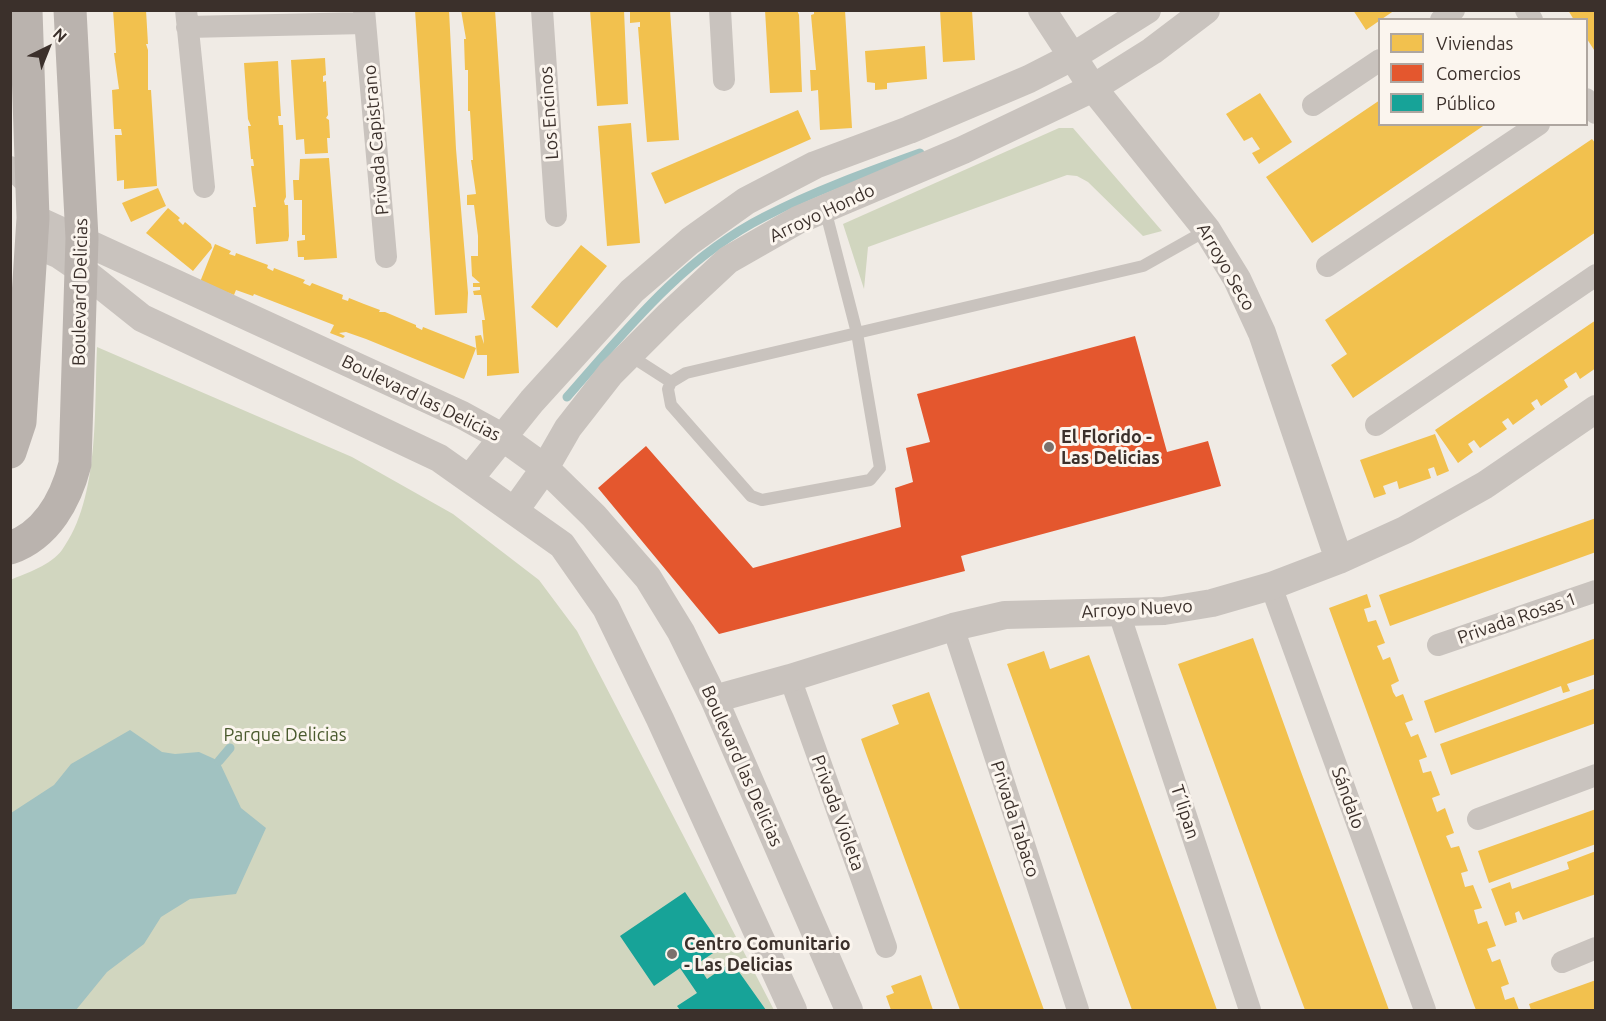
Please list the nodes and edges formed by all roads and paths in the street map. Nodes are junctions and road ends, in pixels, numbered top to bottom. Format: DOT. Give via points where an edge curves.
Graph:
graph roads {
  1 [pos="26,10"];
  2 [pos="70,10"];
  3 [pos="542,10"];
  4 [pos="720,10"];
  5 [pos="1042,10"];
  6 [pos="1147,10"];
  7 [pos="1206,10"];
  8 [pos="365,17"];
  9 [pos="187,19"];
  10 [pos="1072,57"];
  11 [pos="1378,61"];
  12 [pos="724,80"];
  13 [pos="1093,88"];
  14 [pos="1313,105"];
  15 [pos="1536,126"];
  16 [pos="204,187"];
  17 [pos="27,204"];
  18 [pos="824,208"];
  19 [pos="556,216"];
  20 [pos="1207,230"];
  21 [pos="82,238"];
  22 [pos="386,257"];
  23 [pos="1327,266"];
  24 [pos="83,271"];
  25 [pos="1596,275"];
  26 [pos="857,333"];
  27 [pos="629,355"];
  28 [pos="671,382"];
  29 [pos="1596,409"];
  30 [pos="1376,425"];
  31 [pos="502,437"];
  32 [pos="10,452"];
  33 [pos="545,468"];
  34 [pos="470,478"];
  35 [pos="515,510"];
  36 [pos="10,548"];
  37 [pos="1339,560"];
  38 [pos="1271,586"];
  39 [pos="1596,591"];
  40 [pos="1119,613"];
  41 [pos="953,627"];
  42 [pos="1438,645"];
  43 [pos="790,678"];
  44 [pos="714,699"];
  45 [pos="1596,774"];
  46 [pos="1478,819"];
  47 [pos="886,947"];
  48 [pos="1596,948"];
  49 [pos="1562,962"];
  50 [pos="793,1011"];
  51 [pos="849,1011"];
  52 [pos="1078,1011"];
  53 [pos="1250,1011"];
  54 [pos="1425,1011"];
  1 -- 17 [label="main road"];
  2 -- 21 [label="main road, Boulevard Delicias"];
  3 -- 19 [label="street, Los Encinos"];
  4 -- 12 [label="street"];
  5 -- 10 [label="street, Arroyo Seco"];
  6 -- 10 [label="street"];
  7 -- 13 [label="street, Arroyo Hondo" via="1152,51"];
  8 -- 9 [label="street, Privada Capistrano"];
  8 -- 22 [label="street, Privada Capistrano"];
  9 -- 16 [label="street"];
  10 -- 13 [label="street, Arroyo Seco"];
  10 -- 31 [label="street" via="920,126 815,165 746,201 690,241 632,291"];
  11 -- 14 [label="street"];
  13 -- 18 [label="street, Arroyo Hondo" via="963,150"];
  13 -- 20 [label="street, Arroyo Seco"];
  15 -- 23 [label="street"];
  17 -- 21 [label="street, Boulevard las Delicias"];
  17 -- 24 [label="street" via="57,254"];
  17 -- 32 [label="main road" via="20,422"];
  18 -- 26 [label="lane"];
  18 -- 27 [label="street, Arroyo Hondo" via="728,260"];
  20 -- 26 [label="lane" via="1143,266"];
  20 -- 37 [label="street, Arroyo Seco" via="1237,279 1262,333"];
  21 -- 24 [label="main road, Boulevard Delicias"];
  21 -- 31 [label="street, Boulevard las Delicias"];
  24 -- 34 [label="street" via="142,318 439,458"];
  24 -- 36 [label="main road, Boulevard Delicias" via="75,464 69,487 40,530"];
  25 -- 30 [label="street"];
  26 -- 28 [label="lane" via="687,373"];
  26 -- 28 [label="lane" via="880,468 870,480 762,500 751,496 671,405"];
  27 -- 28 [label="lane"];
  27 -- 33 [label="street, Arroyo Hondo" via="568,428"];
  29 -- 37 [label="street, Arroyo Nuevo" via="1485,485 1406,530"];
  31 -- 33 [label="street, Boulevard las Delicias"];
  31 -- 34 [label="street"];
  33 -- 35 [label="street, Arroyo Hondo"];
  33 -- 44 [label="street, Boulevard las Delicias" via="648,578 681,632"];
  34 -- 35 [label="street"];
  35 -- 50 [label="street" via="562,545 606,608"];
  37 -- 38 [label="street, Arroyo Nuevo"];
  38 -- 40 [label="street, Arroyo Nuevo" via="1212,603"];
  38 -- 54 [label="street, Sándalo"];
  39 -- 42 [label="street, Privada Rosas 1"];
  40 -- 41 [label="street, Arroyo Nuevo" via="1005,615"];
  40 -- 53 [label="street, T´lipan"];
  41 -- 43 [label="street, Arroyo Nuevo"];
  41 -- 52 [label="street, Privada Tabaco"];
  43 -- 44 [label="street, Arroyo Nuevo"];
  43 -- 47 [label="street, Privada Violeta"];
  44 -- 51 [label="street, Boulevard las Delicias"];
  45 -- 46 [label="street"];
  48 -- 49 [label="street"];
}
